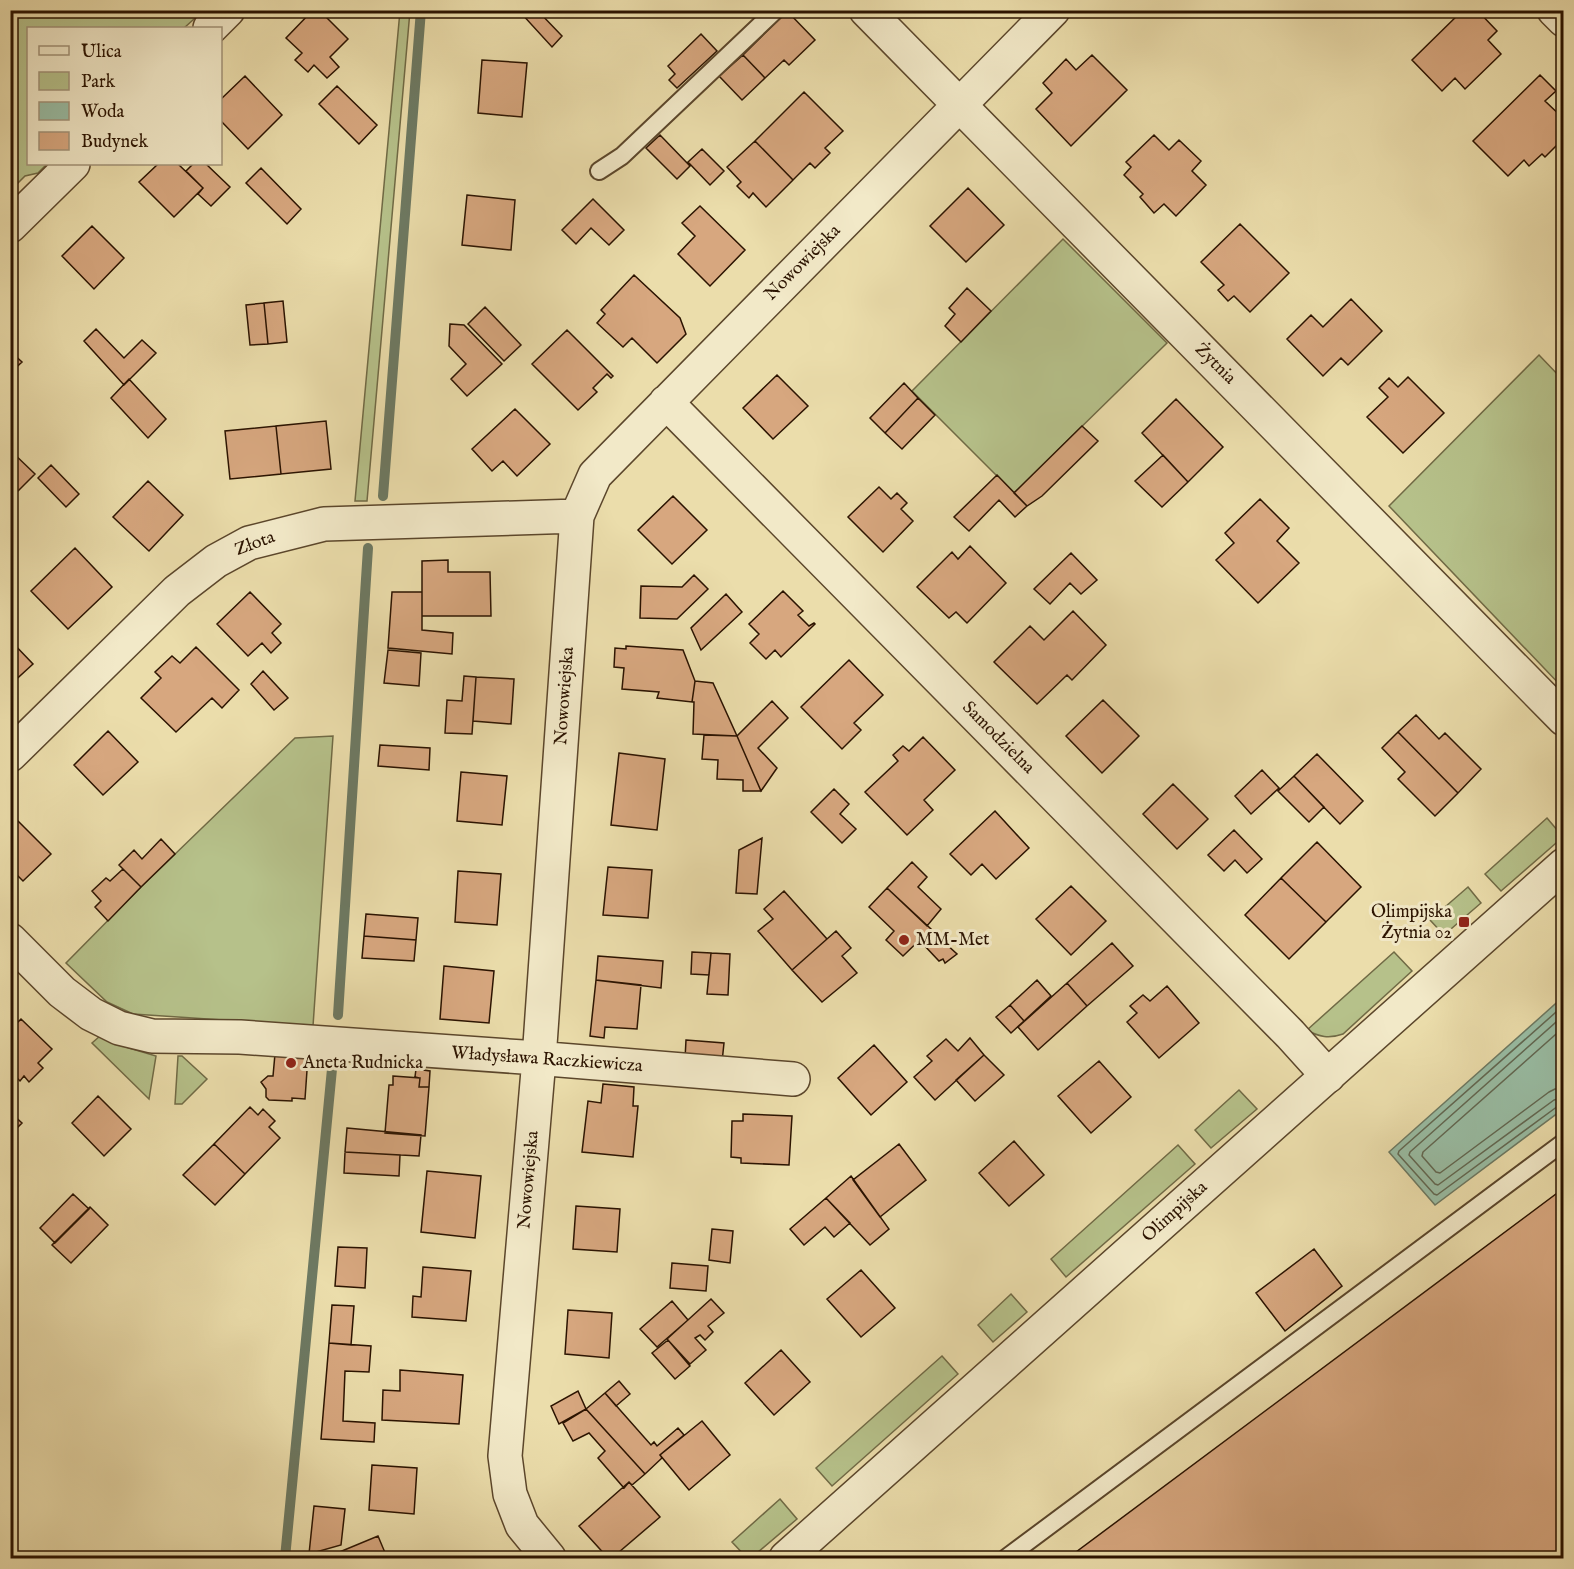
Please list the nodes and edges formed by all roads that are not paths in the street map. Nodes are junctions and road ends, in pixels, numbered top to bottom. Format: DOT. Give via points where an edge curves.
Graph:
graph roads {
  1 [pos="228,10"];
  2 [pos="776,10"];
  3 [pos="866,10"];
  4 [pos="1053,10"];
  5 [pos="1554,10"];
  6 [pos="1563,20"];
  7 [pos="211,27"];
  8 [pos="960,105"];
  9 [pos="73,165"];
  10 [pos="599,171"];
  11 [pos="10,226"];
  12 [pos="666,402"];
  13 [pos="577,516"];
  14 [pos="1563,719"];
  15 [pos="10,755"];
  16 [pos="1563,865"];
  17 [pos="10,940"];
  18 [pos="539,1059"];
  19 [pos="1328,1076"];
  20 [pos="793,1079"];
  21 [pos="1563,1142"];
  22 [pos="549,1558"];
  23 [pos="786,1558"];
  24 [pos="1006,1558"];
  1 -- 7 [label="street"];
  2 -- 10 [label="lane" via="622,156"];
  3 -- 8 [label="street, Żytnia"];
  4 -- 8 [label="street, Nowowiejska"];
  5 -- 6 [label="street"];
  8 -- 12 [label="street, Nowowiejska"];
  8 -- 14 [label="street, Żytnia"];
  9 -- 11 [label="street"];
  12 -- 13 [label="street, Nowowiejska" via="595,475"];
  12 -- 19 [label="street, Samodzielna"];
  13 -- 15 [label="street, Złota" via="324,524 249,543 216,561 177,591"];
  13 -- 18 [label="street, Nowowiejska"];
  16 -- 19 [label="street, Olimpijska"];
  17 -- 18 [label="street, Władysława Raczkiewicza" via="62,992 91,1014 119,1028 152,1036 240,1037"];
  18 -- 20 [label="street, Władysława Raczkiewicza"];
  18 -- 22 [label="street, Nowowiejska" via="505,1456 510,1494 522,1525"];
  19 -- 23 [label="street, Olimpijska"];
  21 -- 24 [label="lane"];
}
